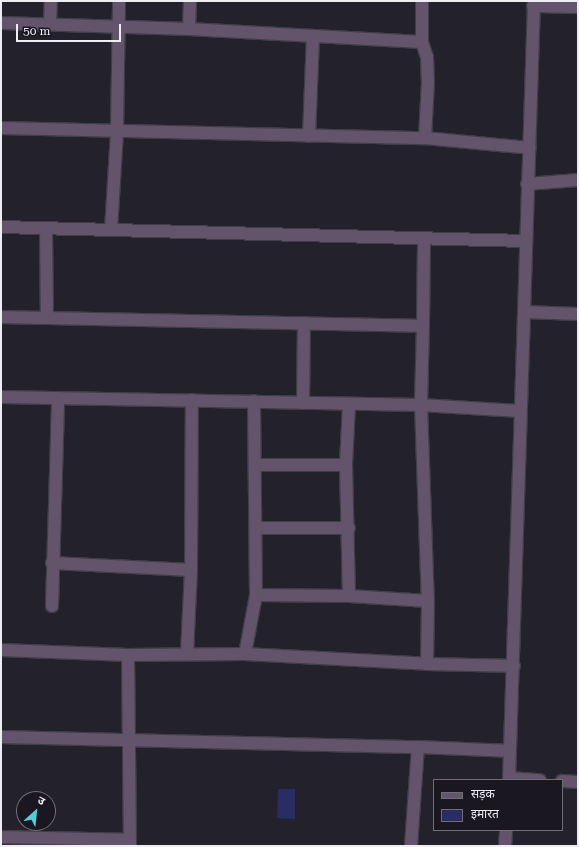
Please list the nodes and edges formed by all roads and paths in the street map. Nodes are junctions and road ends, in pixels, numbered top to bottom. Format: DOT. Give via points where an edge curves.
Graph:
graph roads {
  1 [pos="51,1"];
  2 [pos="119,1"];
  3 [pos="190,1"];
  4 [pos="422,1"];
  5 [pos="534,4"];
  6 [pos="578,8"];
  7 [pos="1,23"];
  8 [pos="50,24"];
  9 [pos="118,28"];
  10 [pos="189,29"];
  11 [pos="313,36"];
  12 [pos="422,42"];
  13 [pos="1,128"];
  14 [pos="117,131"];
  15 [pos="309,136"];
  16 [pos="425,138"];
  17 [pos="530,148"];
  18 [pos="578,180"];
  19 [pos="527,184"];
  20 [pos="1,227"];
  21 [pos="46,229"];
  22 [pos="111,230"];
  23 [pos="424,240"];
  24 [pos="525,241"];
  25 [pos="524,312"];
  26 [pos="578,314"];
  27 [pos="1,317"];
  28 [pos="47,318"];
  29 [pos="304,323"];
  30 [pos="423,326"];
  31 [pos="1,397"];
  32 [pos="58,398"];
  33 [pos="192,400"];
  34 [pos="254,401"];
  35 [pos="303,403"];
  36 [pos="349,406"];
  37 [pos="421,406"];
  38 [pos="519,412"];
  39 [pos="255,465"];
  40 [pos="346,465"];
  41 [pos="256,528"];
  42 [pos="349,528"];
  43 [pos="52,563"];
  44 [pos="191,570"];
  45 [pos="256,595"];
  46 [pos="349,596"];
  47 [pos="428,601"];
  48 [pos="52,606"];
  49 [pos="1,650"];
  50 [pos="187,654"];
  51 [pos="245,654"];
  52 [pos="128,655"];
  53 [pos="427,664"];
  54 [pos="514,666"];
  55 [pos="1,737"];
  56 [pos="127,739"];
  57 [pos="418,746"];
  58 [pos="509,751"];
  59 [pos="509,779"];
  60 [pos="563,781"];
  61 [pos="578,782"];
  62 [pos="506,831"];
  63 [pos="1,837"];
  64 [pos="31,842"];
  65 [pos="130,843"];
  66 [pos="411,846"];
  67 [pos="505,846"];
  1 -- 8 [label="street"];
  2 -- 9 [label="street"];
  3 -- 10 [label="street"];
  4 -- 12 [label="street"];
  5 -- 6 [label="street"];
  5 -- 17 [label="street"];
  7 -- 8 [label="street"];
  8 -- 9 [label="street"];
  9 -- 10 [label="street"];
  9 -- 14 [label="street"];
  10 -- 11 [label="street"];
  11 -- 12 [label="street"];
  11 -- 15 [label="street"];
  12 -- 16 [label="street" via="427,56 428,82"];
  13 -- 14 [label="street"];
  14 -- 15 [label="street"];
  14 -- 22 [label="street"];
  15 -- 16 [label="street"];
  16 -- 17 [label="street"];
  17 -- 19 [label="street"];
  18 -- 19 [label="street"];
  19 -- 24 [label="street"];
  20 -- 21 [label="street"];
  21 -- 22 [label="street"];
  21 -- 28 [label="street"];
  22 -- 23 [label="street"];
  23 -- 24 [label="street"];
  23 -- 30 [label="street"];
  24 -- 25 [label="street"];
  25 -- 26 [label="street"];
  25 -- 38 [label="street"];
  27 -- 28 [label="street"];
  28 -- 29 [label="street"];
  29 -- 30 [label="street"];
  29 -- 35 [label="street"];
  30 -- 37 [label="street"];
  31 -- 32 [label="street"];
  32 -- 33 [label="street"];
  32 -- 43 [label="street"];
  33 -- 34 [label="street"];
  33 -- 44 [label="street"];
  34 -- 35 [label="street"];
  34 -- 39 [label="street"];
  35 -- 36 [label="street"];
  36 -- 37 [label="street"];
  36 -- 40 [label="street"];
  37 -- 38 [label="street"];
  37 -- 47 [label="street"];
  38 -- 54 [label="street"];
  39 -- 40 [label="street"];
  39 -- 41 [label="street"];
  40 -- 42 [label="street"];
  41 -- 42 [label="street"];
  41 -- 45 [label="street"];
  42 -- 46 [label="street"];
  43 -- 44 [label="street"];
  43 -- 48 [label="street"];
  44 -- 50 [label="street"];
  45 -- 46 [label="street"];
  45 -- 51 [label="street"];
  46 -- 47 [label="street"];
  47 -- 53 [label="street"];
  49 -- 52 [label="street"];
  50 -- 51 [label="street"];
  50 -- 52 [label="street"];
  51 -- 53 [label="street"];
  52 -- 56 [label="street"];
  53 -- 54 [label="street"];
  54 -- 58 [label="street"];
  55 -- 56 [label="street"];
  56 -- 57 [label="street"];
  56 -- 65 [label="street"];
  57 -- 58 [label="street"];
  57 -- 66 [label="street"];
  58 -- 59 [label="street"];
  60 -- 61 [label="street"];
  62 -- 67 [label="street"];
  63 -- 64 [label="street"];
  64 -- 65 [label="street"];
}
